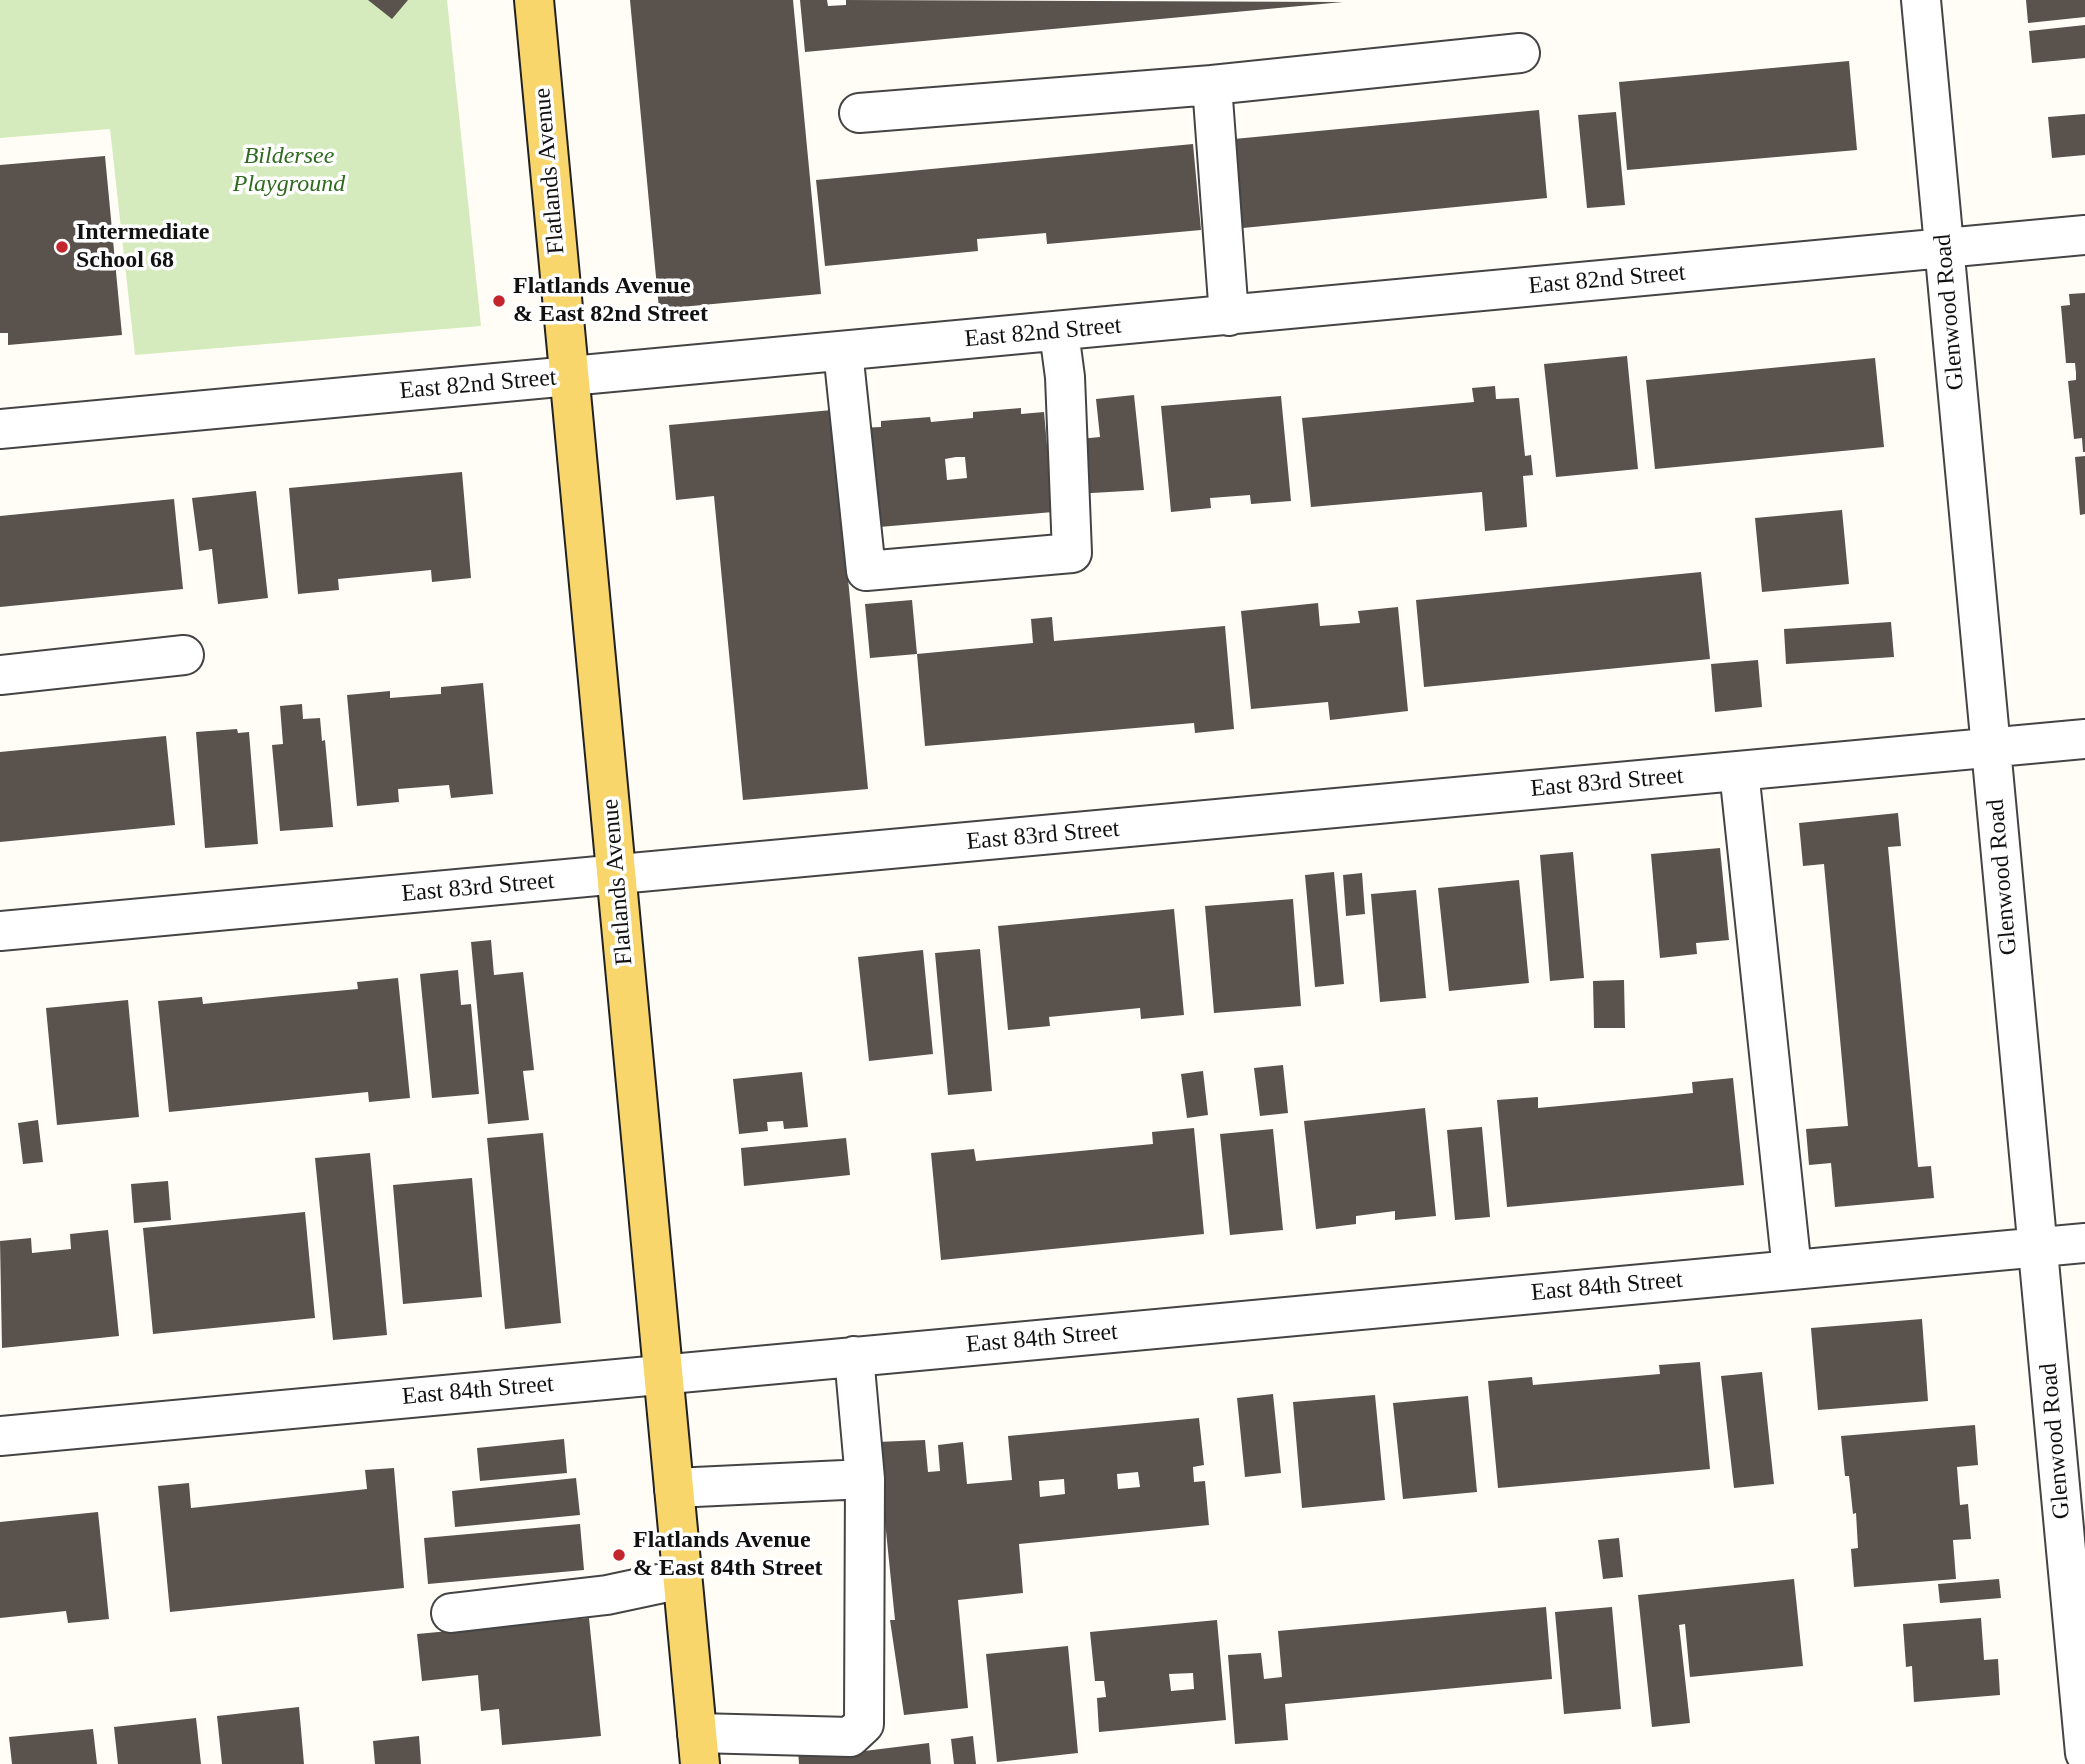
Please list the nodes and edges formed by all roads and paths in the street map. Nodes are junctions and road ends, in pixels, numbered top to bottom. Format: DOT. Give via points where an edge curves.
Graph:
graph roads {
  1 [pos="534,0"];
  2 [pos="1921,0"];
  3 [pos="1520,53"];
  4 [pos="1212,85"];
  5 [pos="859,113"];
  6 [pos="2085,235"];
  7 [pos="1944,248"];
  8 [pos="1229,316"];
  9 [pos="1059,332"];
  10 [pos="843,351"];
  11 [pos="568,376"];
  12 [pos="0,429"];
  13 [pos="184,654"];
  14 [pos="0,675"];
  15 [pos="2085,739"];
  16 [pos="1991,747"];
  17 [pos="1739,771"];
  18 [pos="618,876"];
  19 [pos="0,931"];
  20 [pos="2085,1243"];
  21 [pos="2038,1247"];
  22 [pos="1792,1270"];
  23 [pos="854,1356"];
  24 [pos="663,1374"];
  25 [pos="0,1436"];
  26 [pos="865,1479"];
  27 [pos="674,1488"];
  28 [pos="682,1579"];
  29 [pos="451,1613"];
  30 [pos="698,1748"];
  31 [pos="2085,1753"];
  1 -- 11 [label="main road, Flatlands Avenue"];
  2 -- 7 [label="street, Glenwood Road"];
  3 -- 4 [label="street"];
  4 -- 5 [label="street"];
  4 -- 8 [label="street"];
  6 -- 7 [label="street, East 82nd Street"];
  7 -- 8 [label="street, East 82nd Street"];
  7 -- 16 [label="street, Glenwood Road"];
  8 -- 9 [label="street, East 82nd Street"];
  9 -- 10 [label="street, East 82nd Street"];
  9 -- 10 [label="street" via="1072,553 1031,557 866,571"];
  10 -- 11 [label="street, East 82nd Street"];
  11 -- 12 [label="street, East 82nd Street"];
  11 -- 18 [label="main road, Flatlands Avenue"];
  13 -- 14 [label="street"];
  15 -- 16 [label="street, East 83rd Street"];
  16 -- 17 [label="street, East 83rd Street"];
  16 -- 21 [label="street, Glenwood Road"];
  17 -- 18 [label="street, East 83rd Street"];
  17 -- 22 [label="street"];
  18 -- 19 [label="street, East 83rd Street"];
  18 -- 24 [label="main road, Flatlands Avenue"];
  20 -- 21 [label="street, East 84th Street"];
  21 -- 22 [label="street, East 84th Street"];
  21 -- 31 [label="street, Glenwood Road"];
  22 -- 23 [label="street, East 84th Street"];
  23 -- 24 [label="street, East 84th Street"];
  23 -- 26 [label="street"];
  24 -- 25 [label="street, East 84th Street"];
  24 -- 27 [label="main road, Flatlands Avenue"];
  26 -- 27 [label="street"];
  26 -- 30 [label="street" via="864,1724 850,1737"];
  27 -- 28 [label="main road, Flatlands Avenue"];
  28 -- 29 [label="street" via="607,1595"];
  28 -- 30 [label="main road, Flatlands Avenue"];
}
